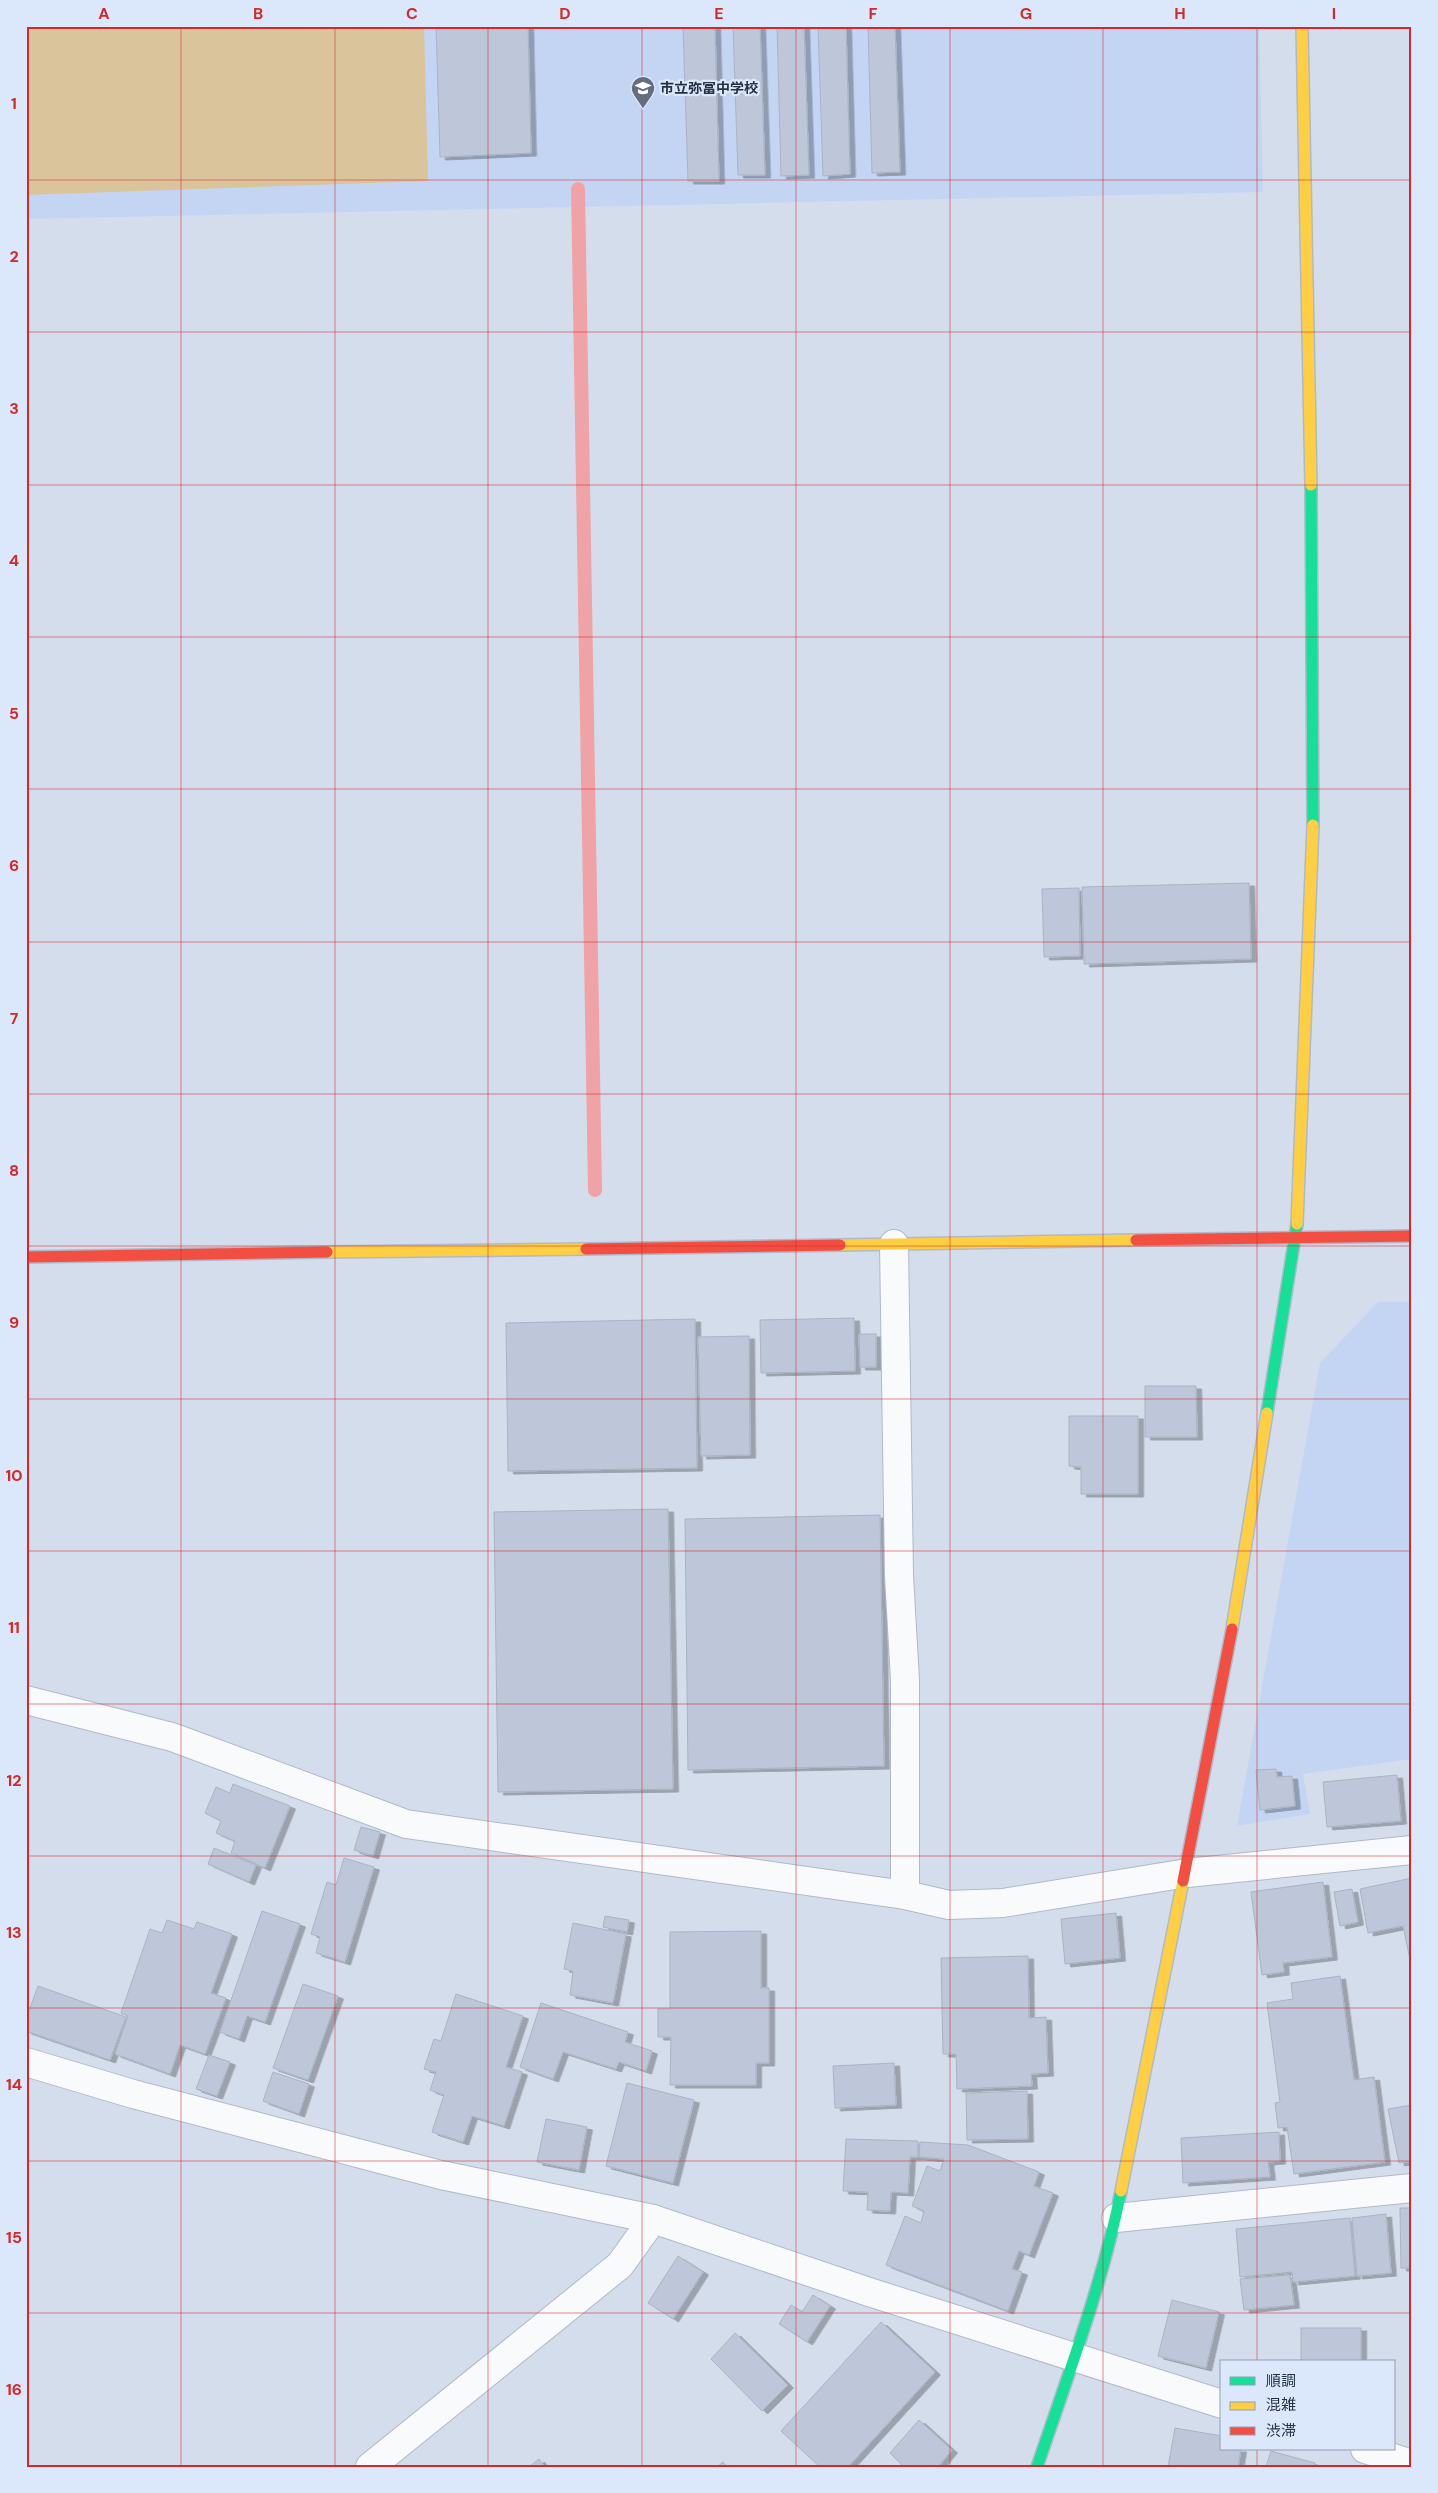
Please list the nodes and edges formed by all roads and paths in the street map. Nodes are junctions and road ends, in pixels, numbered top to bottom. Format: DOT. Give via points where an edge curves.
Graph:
graph roads {
  1 [pos="1302,26"];
  2 [pos="1412,1236"];
  3 [pos="1296,1238"];
  4 [pos="894,1244"];
  5 [pos="26,1257"];
  6 [pos="26,1700"];
  7 [pos="1412,1850"];
  8 [pos="1186,1873"];
  9 [pos="905,1895"];
  10 [pos="26,2062"];
  11 [pos="1412,2188"];
  12 [pos="1116,2218"];
  13 [pos="653,2219"];
  14 [pos="1074,2358"];
  15 [pos="1220,2403"];
  16 [pos="1368,2450"];
  17 [pos="1412,2464"];
  18 [pos="370,2467"];
  19 [pos="1037,2467"];
  1 -- 3 [label="street" via="1314,796"];
  2 -- 3 [label="street"];
  3 -- 4 [label="street"];
  3 -- 8 [label="street" via="1225,1670"];
  4 -- 5 [label="street"];
  4 -- 9 [label="street" via="899,1576 905,1680"];
  6 -- 9 [label="street" via="172,1737 406,1824"];
  7 -- 8 [label="street"];
  8 -- 9 [label="street" via="1003,1903 949,1905"];
  8 -- 12 [label="street"];
  10 -- 13 [label="street" via="133,2094 442,2175"];
  11 -- 12 [label="street"];
  12 -- 14 [label="street"];
  13 -- 14 [label="street"];
  13 -- 18 [label="street" via="620,2265"];
  14 -- 15 [label="street"];
  14 -- 19 [label="street"];
  16 -- 17 [label="street"];
}
